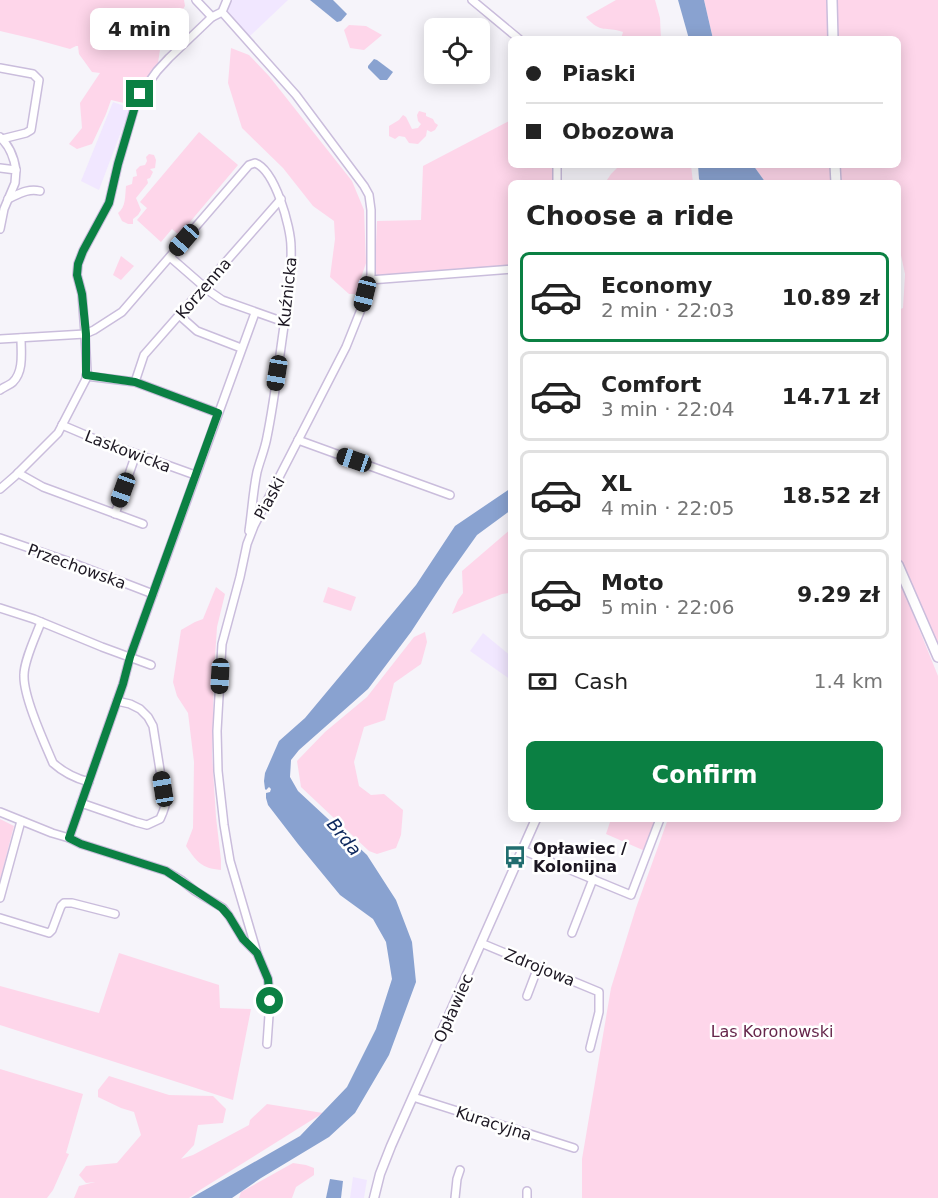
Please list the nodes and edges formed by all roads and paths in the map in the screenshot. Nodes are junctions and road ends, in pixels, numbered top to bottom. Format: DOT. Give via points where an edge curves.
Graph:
graph roads {
  1 [pos="196,0"];
  2 [pos="227,0"];
  3 [pos="472,0"];
  4 [pos="832,0"];
  5 [pos="222,12"];
  6 [pos="212,17"];
  7 [pos="515,36"];
  8 [pos="833,36"];
  9 [pos="0,68"];
  10 [pos="1,138"];
  11 [pos="0,168"];
  12 [pos="16,170"];
  13 [pos="40,191"];
  14 [pos="8,199"];
  15 [pos="281,199"];
  16 [pos="0,229"];
  17 [pos="170,256"];
  18 [pos="508,269"];
  19 [pos="370,280"];
  20 [pos="204,286"];
  21 [pos="255,313"];
  22 [pos="179,315"];
  23 [pos="284,322"];
  24 [pos="86,334"];
  25 [pos="21,338"];
  26 [pos="0,339"];
  27 [pos="241,348"];
  28 [pos="86,375"];
  29 [pos="135,382"];
  30 [pos="0,390"];
  31 [pos="218,413"];
  32 [pos="62,425"];
  33 [pos="298,440"];
  34 [pos="136,454"];
  35 [pos="18,473"];
  36 [pos="195,475"];
  37 [pos="0,489"];
  38 [pos="450,495"];
  39 [pos="116,514"];
  40 [pos="143,524"];
  41 [pos="0,538"];
  42 [pos="247,544"];
  43 [pos="901,572"];
  44 [pos="153,594"];
  45 [pos="0,608"];
  46 [pos="41,622"];
  47 [pos="130,657"];
  48 [pos="938,657"];
  49 [pos="151,665"];
  50 [pos="117,701"];
  51 [pos="89,782"];
  52 [pos="81,803"];
  53 [pos="0,812"];
  54 [pos="21,820"];
  55 [pos="535,822"];
  56 [pos="659,822"];
  57 [pos="69,838"];
  58 [pos="522,850"];
  59 [pos="593,879"];
  60 [pos="0,898"];
  61 [pos="115,914"];
  62 [pos="0,918"];
  63 [pos="572,933"];
  64 [pos="481,943"];
  65 [pos="257,953"];
  66 [pos="538,967"];
  67 [pos="527,996"];
  68 [pos="267,1044"];
  69 [pos="591,1048"];
  70 [pos="413,1097"];
  71 [pos="574,1148"];
  72 [pos="460,1170"];
  73 [pos="374,1198"];
  74 [pos="455,1198"];
  1 -- 6 [label="street"];
  2 -- 5 [label="street"];
  3 -- 7 [label="street"];
  4 -- 8 [label="main road"];
  5 -- 6 [label="street"];
  5 -- 19 [label="street, Piaski" via="296,95 366,189 372,227"];
  6 -- 24 [label="street" via="157,71 137,99 109,203 78,264"];
  9 -- 10 [label="street" via="33,74 39,80 31,130"];
  10 -- 12 [label="street" via="11,150"];
  11 -- 12 [label="street"];
  12 -- 14 [label="street"];
  13 -- 14 [label="street" via="27,190"];
  14 -- 16 [label="street"];
  15 -- 17 [label="street, Kuźnicka" via="260,164 249,165"];
  15 -- 20 [label="street, Korzenna"];
  15 -- 23 [label="street, Kuźnicka" via="291,247"];
  17 -- 20 [label="street"];
  17 -- 24 [label="street" via="122,312"];
  18 -- 19 [label="street"];
  19 -- 33 [label="street, Piaski" via="346,347"];
  20 -- 21 [label="street" via="222,300"];
  20 -- 22 [label="street, Korzenna"];
  21 -- 23 [label="street"];
  21 -- 27 [label="street"];
  22 -- 27 [label="street" via="197,331"];
  22 -- 29 [label="street, Korzenna" via="144,356"];
  23 -- 42 [label="street, Kuźnicka"];
  24 -- 25 [label="street"];
  24 -- 28 [label="street"];
  25 -- 26 [label="street"];
  25 -- 30 [label="street" via="20,371 13,382"];
  27 -- 31 [label="street"];
  28 -- 29 [label="street"];
  28 -- 32 [label="street"];
  29 -- 31 [label="street"];
  31 -- 36 [label="street"];
  32 -- 34 [label="street, Laskowicka"];
  32 -- 35 [label="street"];
  33 -- 38 [label="street"];
  33 -- 42 [label="street, Piaski"];
  34 -- 36 [label="street, Laskowicka"];
  34 -- 39 [label="street"];
  35 -- 37 [label="street"];
  35 -- 39 [label="street" via="43,488"];
  36 -- 44 [label="street"];
  39 -- 40 [label="street"];
  41 -- 44 [label="street, Przechowska"];
  42 -- 65 [label="street, Piaski" via="222,645 217,731 230,861"];
  43 -- 48 [label="main road"];
  44 -- 47 [label="street"];
  45 -- 46 [label="street"];
  46 -- 47 [label="street"];
  46 -- 51 [label="street" via="26,664 26,693 53,763 71,777"];
  47 -- 49 [label="street"];
  47 -- 50 [label="street"];
  50 -- 51 [label="street"];
  50 -- 52 [label="street" via="140,709 153,726 163,812 160,819 147,825"];
  51 -- 52 [label="street"];
  52 -- 57 [label="street"];
  53 -- 54 [label="street"];
  54 -- 57 [label="street"];
  54 -- 60 [label="street"];
  55 -- 58 [label="street, Opławiec"];
  56 -- 59 [label="street" via="631,895"];
  57 -- 65 [label="street" via="166,871 181,880 222,908"];
  58 -- 59 [label="street"];
  58 -- 64 [label="street, Opławiec"];
  59 -- 63 [label="street"];
  61 -- 62 [label="street" via="64,903 49,933"];
  64 -- 66 [label="street, Zdrojowa"];
  64 -- 70 [label="street, Opławiec"];
  65 -- 68 [label="street, Piaski" via="268,979"];
  66 -- 67 [label="street"];
  66 -- 69 [label="street, Zdrojowa" via="599,992"];
  70 -- 71 [label="street, Kuracyjna"];
  70 -- 73 [label="street, Opławiec" via="383,1166"];
  72 -- 74 [label="street"];
}
